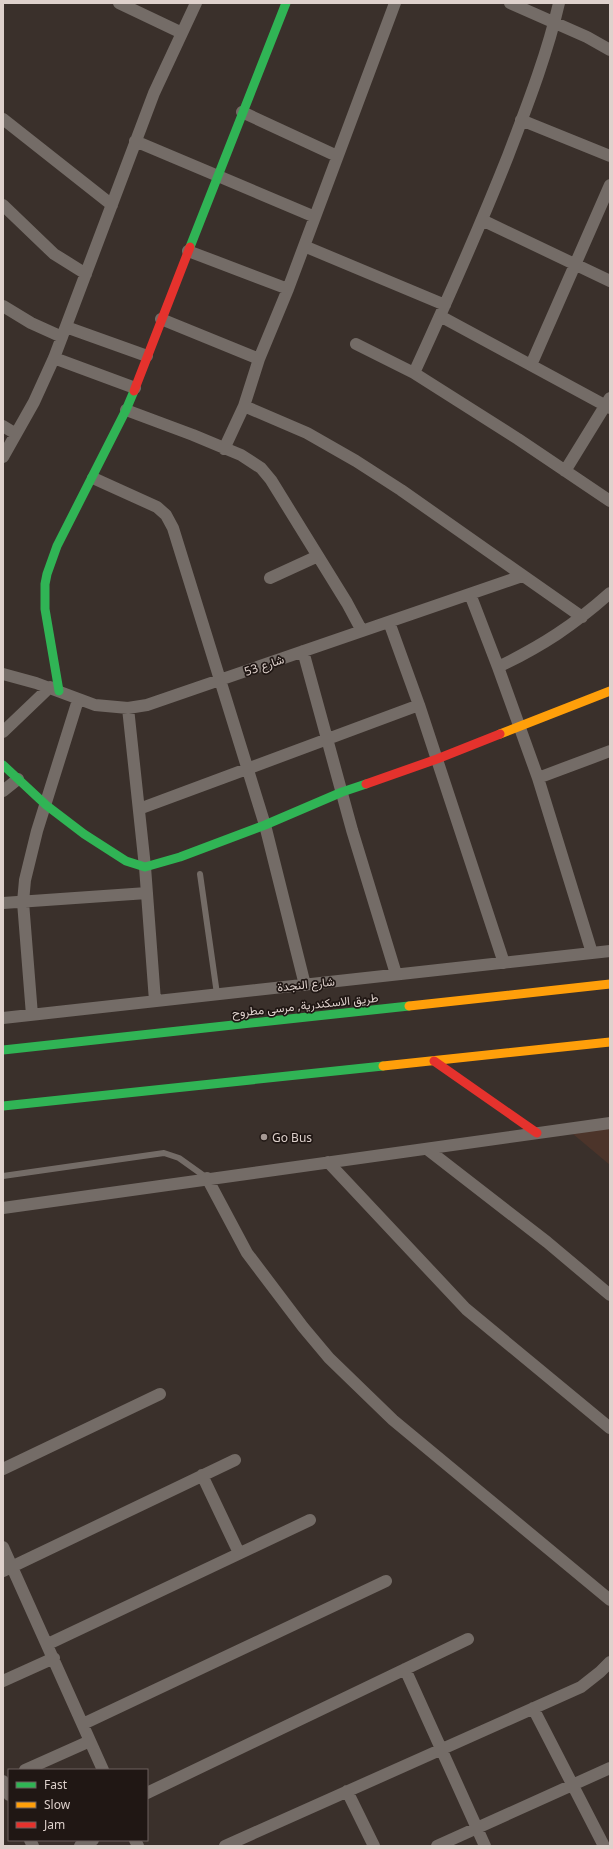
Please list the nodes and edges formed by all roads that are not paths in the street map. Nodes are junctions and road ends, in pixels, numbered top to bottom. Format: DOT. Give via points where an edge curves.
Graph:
graph roads {
  1 [pos="119,3"];
  2 [pos="196,3"];
  3 [pos="286,3"];
  4 [pos="395,3"];
  5 [pos="510,3"];
  6 [pos="559,3"];
  7 [pos="554,23"];
  8 [pos="182,33"];
  9 [pos="610,50"];
  10 [pos="242,112"];
  11 [pos="3,119"];
  12 [pos="521,120"];
  13 [pos="135,141"];
  14 [pos="337,156"];
  15 [pos="610,156"];
  16 [pos="218,175"];
  17 [pos="610,185"];
  18 [pos="112,205"];
  19 [pos="3,206"];
  20 [pos="314,217"];
  21 [pos="482,220"];
  22 [pos="304,246"];
  23 [pos="188,250"];
  24 [pos="575,264"];
  25 [pos="86,274"];
  26 [pos="610,281"];
  27 [pos="288,289"];
  28 [pos="445,305"];
  29 [pos="3,306"];
  30 [pos="440,316"];
  31 [pos="161,319"];
  32 [pos="64,332"];
  33 [pos="356,344"];
  34 [pos="147,356"];
  35 [pos="54,358"];
  36 [pos="259,359"];
  37 [pos="532,365"];
  38 [pos="414,373"];
  39 [pos="135,388"];
  40 [pos="609,404"];
  41 [pos="244,406"];
  42 [pos="126,410"];
  43 [pos="3,426"];
  44 [pos="16,434"];
  45 [pos="224,449"];
  46 [pos="3,458"];
  47 [pos="565,471"];
  48 [pos="93,478"];
  49 [pos="610,501"];
  50 [pos="318,556"];
  51 [pos="522,576"];
  52 [pos="270,578"];
  53 [pos="610,593"];
  54 [pos="470,594"];
  55 [pos="582,617"];
  56 [pos="389,622"];
  57 [pos="362,631"];
  58 [pos="303,652"];
  59 [pos="498,666"];
  60 [pos="3,674"];
  61 [pos="221,680"];
  62 [pos="54,689"];
  63 [pos="610,691"];
  64 [pos="78,700"];
  65 [pos="419,705"];
  66 [pos="128,708"];
  67 [pos="519,726"];
  68 [pos="3,732"];
  69 [pos="327,739"];
  70 [pos="610,750"];
  71 [pos="437,759"];
  72 [pos="3,765"];
  73 [pos="248,768"];
  74 [pos="18,778"];
  75 [pos="538,778"];
  76 [pos="3,791"];
  77 [pos="342,792"];
  78 [pos="46,805"];
  79 [pos="139,809"];
  80 [pos="265,825"];
  81 [pos="145,867"];
  82 [pos="200,874"];
  83 [pos="147,893"];
  84 [pos="23,902"];
  85 [pos="3,903"];
  86 [pos="610,951"];
  87 [pos="592,953"];
  88 [pos="504,963"];
  89 [pos="396,974"];
  90 [pos="610,984"];
  91 [pos="305,985"];
  92 [pos="217,994"];
  93 [pos="155,1001"];
  94 [pos="32,1015"];
  95 [pos="3,1018"];
  96 [pos="610,1042"];
  97 [pos="3,1050"];
  98 [pos="434,1061"];
  99 [pos="3,1106"];
  100 [pos="610,1123"];
  101 [pos="537,1134"];
  102 [pos="427,1149"];
  103 [pos="328,1162"];
  104 [pos="3,1176"];
  105 [pos="207,1178"];
  106 [pos="3,1208"];
  107 [pos="610,1295"];
  108 [pos="160,1394"];
  109 [pos="609,1426"];
  110 [pos="235,1460"];
  111 [pos="3,1469"];
  112 [pos="202,1475"];
  113 [pos="310,1520"];
  114 [pos="3,1547"];
  115 [pos="239,1554"];
  116 [pos="7,1569"];
  117 [pos="386,1581"];
  118 [pos="610,1600"];
  119 [pos="468,1639"];
  120 [pos="48,1644"];
  121 [pos="54,1658"];
  122 [pos="610,1662"];
  123 [pos="405,1669"];
  124 [pos="3,1681"];
  125 [pos="533,1708"];
  126 [pos="83,1724"];
  127 [pos="90,1741"];
  128 [pos="442,1749"];
  129 [pos="610,1768"];
  130 [pos="27,1769"];
  131 [pos="103,1769"];
  132 [pos="3,1781"];
  133 [pos="573,1785"];
  134 [pos="347,1791"];
  135 [pos="8,1793"];
  136 [pos="148,1793"];
  137 [pos="476,1829"];
  138 [pos="91,1841"];
  139 [pos="80,1846"];
  140 [pos="225,1846"];
  141 [pos="374,1846"];
  142 [pos="437,1846"];
  143 [pos="485,1846"];
  144 [pos="604,1846"];
  1 -- 8 [label="street"];
  2 -- 8 [label="street"];
  3 -- 10 [label="street"];
  4 -- 14 [label="street"];
  5 -- 7 [label="street"];
  6 -- 7 [label="street"];
  7 -- 9 [label="street"];
  7 -- 12 [label="street"];
  8 -- 13 [label="street"];
  10 -- 14 [label="street"];
  10 -- 16 [label="street"];
  11 -- 18 [label="street"];
  12 -- 15 [label="street"];
  12 -- 21 [label="street"];
  13 -- 16 [label="street"];
  13 -- 18 [label="street"];
  14 -- 20 [label="street"];
  16 -- 20 [label="street"];
  16 -- 23 [label="street"];
  17 -- 24 [label="street"];
  18 -- 25 [label="street"];
  19 -- 25 [label="street" via="49,249"];
  20 -- 22 [label="street"];
  21 -- 24 [label="street"];
  21 -- 28 [label="street"];
  22 -- 27 [label="street"];
  22 -- 28 [label="street"];
  23 -- 27 [label="street"];
  23 -- 31 [label="street"];
  24 -- 26 [label="street"];
  24 -- 37 [label="street"];
  25 -- 32 [label="street"];
  27 -- 36 [label="street"];
  28 -- 30 [label="street"];
  29 -- 32 [label="street" via="31,323"];
  30 -- 37 [label="street"];
  30 -- 38 [label="street"];
  31 -- 34 [label="street"];
  31 -- 36 [label="street"];
  32 -- 34 [label="street"];
  32 -- 35 [label="street"];
  33 -- 38 [label="street"];
  34 -- 39 [label="street"];
  35 -- 39 [label="street"];
  35 -- 44 [label="street"];
  36 -- 41 [label="street"];
  37 -- 40 [label="street"];
  38 -- 47 [label="street"];
  39 -- 42 [label="street"];
  40 -- 47 [label="street"];
  41 -- 45 [label="street"];
  41 -- 51 [label="street" via="307,433 350,458 401,490"];
  42 -- 45 [label="street"];
  42 -- 48 [label="street"];
  43 -- 44 [label="street"];
  44 -- 46 [label="street"];
  45 -- 50 [label="street" via="241,455 261,468"];
  47 -- 49 [label="street"];
  48 -- 61 [label="street" via="157,507 166,515 173,528"];
  48 -- 62 [label="street" via="57,546 45,585 44,606"];
  50 -- 52 [label="street"];
  50 -- 57 [label="street"];
  51 -- 54 [label="street, شارع 53"];
  51 -- 55 [label="street"];
  53 -- 55 [label="street"];
  54 -- 56 [label="street, شارع 53"];
  54 -- 59 [label="street"];
  55 -- 59 [label="street" via="531,651"];
  56 -- 57 [label="street, شارع 53"];
  56 -- 65 [label="street"];
  57 -- 58 [label="street, شارع 53"];
  58 -- 61 [label="street, شارع 53"];
  58 -- 69 [label="street"];
  59 -- 67 [label="street"];
  60 -- 62 [label="street, شارع 53"];
  61 -- 66 [label="street, شارع 53" via="147,705"];
  61 -- 73 [label="street"];
  62 -- 64 [label="street, شارع 53"];
  62 -- 68 [label="street"];
  63 -- 67 [label="street"];
  64 -- 66 [label="street, شارع 53" via="95,706"];
  64 -- 78 [label="street"];
  65 -- 69 [label="street"];
  65 -- 71 [label="street"];
  66 -- 79 [label="street"];
  67 -- 71 [label="street"];
  67 -- 75 [label="street"];
  69 -- 73 [label="street"];
  69 -- 77 [label="street"];
  70 -- 75 [label="street"];
  71 -- 77 [label="street"];
  71 -- 88 [label="street"];
  72 -- 74 [label="street"];
  73 -- 79 [label="street"];
  73 -- 80 [label="street"];
  74 -- 76 [label="street"];
  74 -- 78 [label="street"];
  75 -- 87 [label="street"];
  77 -- 80 [label="street"];
  77 -- 89 [label="street"];
  78 -- 81 [label="street" via="106,849 126,861"];
  78 -- 84 [label="street" via="30,857"];
  79 -- 81 [label="street"];
  80 -- 81 [label="street" via="180,858"];
  80 -- 91 [label="street"];
  81 -- 83 [label="street"];
  82 -- 92 [label="lane"];
  83 -- 84 [label="street"];
  83 -- 93 [label="street"];
  84 -- 85 [label="street"];
  84 -- 94 [label="street"];
  86 -- 87 [label="street, شارع النجدة"];
  87 -- 88 [label="street, شارع النجدة"];
  88 -- 89 [label="street, شارع النجدة"];
  89 -- 91 [label="street, شارع النجدة"];
  90 -- 97 [label="street, طريق الاسكندرية, مرسى مطروح"];
  91 -- 92 [label="street, شارع النجدة"];
  92 -- 93 [label="street, شارع النجدة"];
  93 -- 94 [label="street, شارع النجدة"];
  94 -- 95 [label="street, شارع النجدة"];
  96 -- 98 [label="street"];
  98 -- 99 [label="street"];
  98 -- 101 [label="street"];
  100 -- 101 [label="street"];
  101 -- 102 [label="street"];
  102 -- 103 [label="street"];
  102 -- 107 [label="street" via="547,1242"];
  103 -- 105 [label="street"];
  103 -- 109 [label="street" via="466,1309"];
  104 -- 105 [label="lane" via="164,1153 179,1158"];
  105 -- 106 [label="street"];
  105 -- 118 [label="street" via="247,1253 329,1358 393,1420"];
  108 -- 111 [label="street"];
  110 -- 112 [label="street"];
  112 -- 115 [label="street"];
  112 -- 116 [label="street"];
  113 -- 115 [label="street"];
  114 -- 116 [label="street"];
  115 -- 120 [label="street"];
  116 -- 120 [label="street"];
  117 -- 126 [label="street"];
  119 -- 123 [label="street"];
  120 -- 121 [label="street"];
  121 -- 124 [label="street"];
  121 -- 126 [label="street"];
  122 -- 125 [label="street" via="581,1687"];
  123 -- 128 [label="street"];
  123 -- 136 [label="street"];
  125 -- 128 [label="street"];
  125 -- 133 [label="street"];
  126 -- 127 [label="street"];
  127 -- 130 [label="street"];
  127 -- 131 [label="street"];
  128 -- 134 [label="street"];
  128 -- 137 [label="street"];
  129 -- 133 [label="street"];
  132 -- 135 [label="street"];
  133 -- 137 [label="street"];
  133 -- 144 [label="street"];
  134 -- 140 [label="street"];
  134 -- 141 [label="street"];
  137 -- 142 [label="street"];
  137 -- 143 [label="street"];
  138 -- 139 [label="street"];
}
